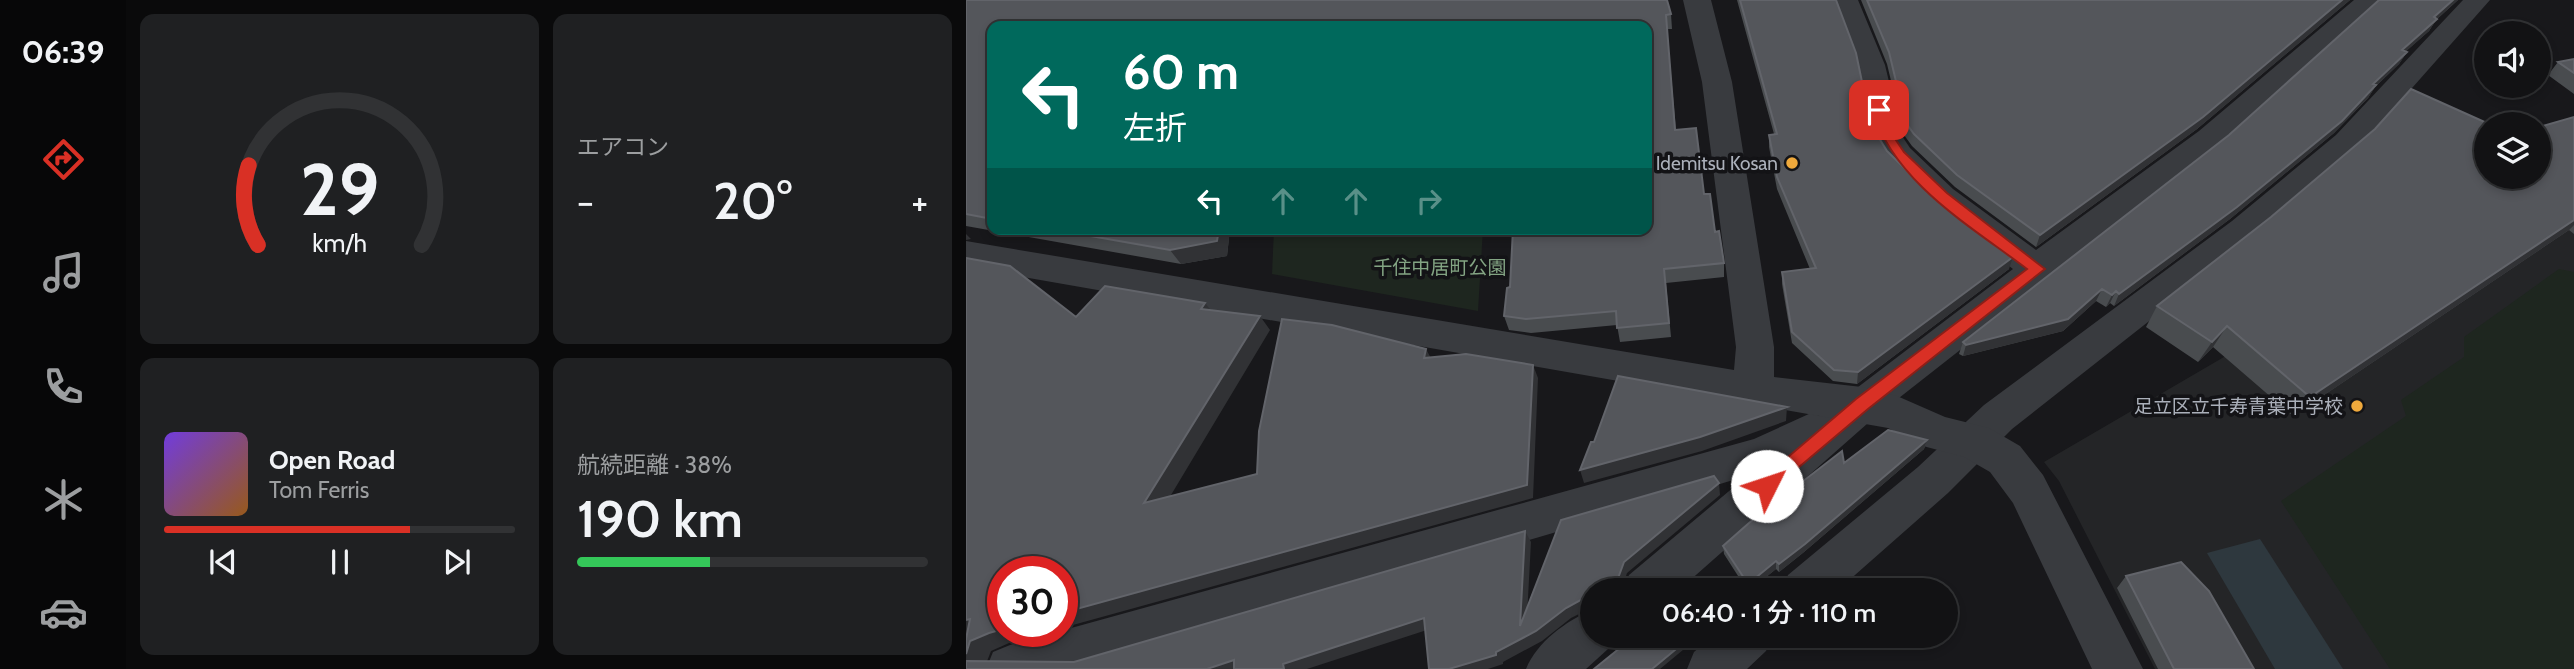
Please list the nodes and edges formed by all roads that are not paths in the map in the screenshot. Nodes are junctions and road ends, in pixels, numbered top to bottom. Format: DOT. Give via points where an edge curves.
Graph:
graph roads {
  1 [pos="1697,0"];
  2 [pos="1845,0"];
  3 [pos="2370,0"];
  4 [pos="2477,0"];
  5 [pos="966,254"];
  6 [pos="2037,269"];
  7 [pos="1753,389"];
  8 [pos="1862,404"];
  9 [pos="1974,441"];
  10 [pos="1659,578"];
  11 [pos="1818,578"];
  12 [pos="1580,644"];
  13 [pos="1735,648"];
  14 [pos="1010,669"];
  15 [pos="1550,669"];
  16 [pos="1711,669"];
  17 [pos="2118,669"];
  1 -- 7 [label="street" via="1717,82 1755,347"];
  2 -- 6 [label="street" via="1871,65 1887,137 1899,155 1942,197"];
  3 -- 6 [label="street" via="2210,138"];
  4 -- 9 [label="street" via="2347,142"];
  5 -- 7 [label="street"];
  6 -- 8 [label="street"];
  7 -- 8 [label="street"];
  8 -- 9 [label="street" via="1897,413 1938,433"];
  8 -- 10 [label="street"];
  8 -- 14 [label="street" via="1763,454"];
  9 -- 11 [label="street"];
  9 -- 17 [label="street" via="2005,459 2028,489"];
  12 -- 15 [label="street"];
  13 -- 16 [label="street"];
}
